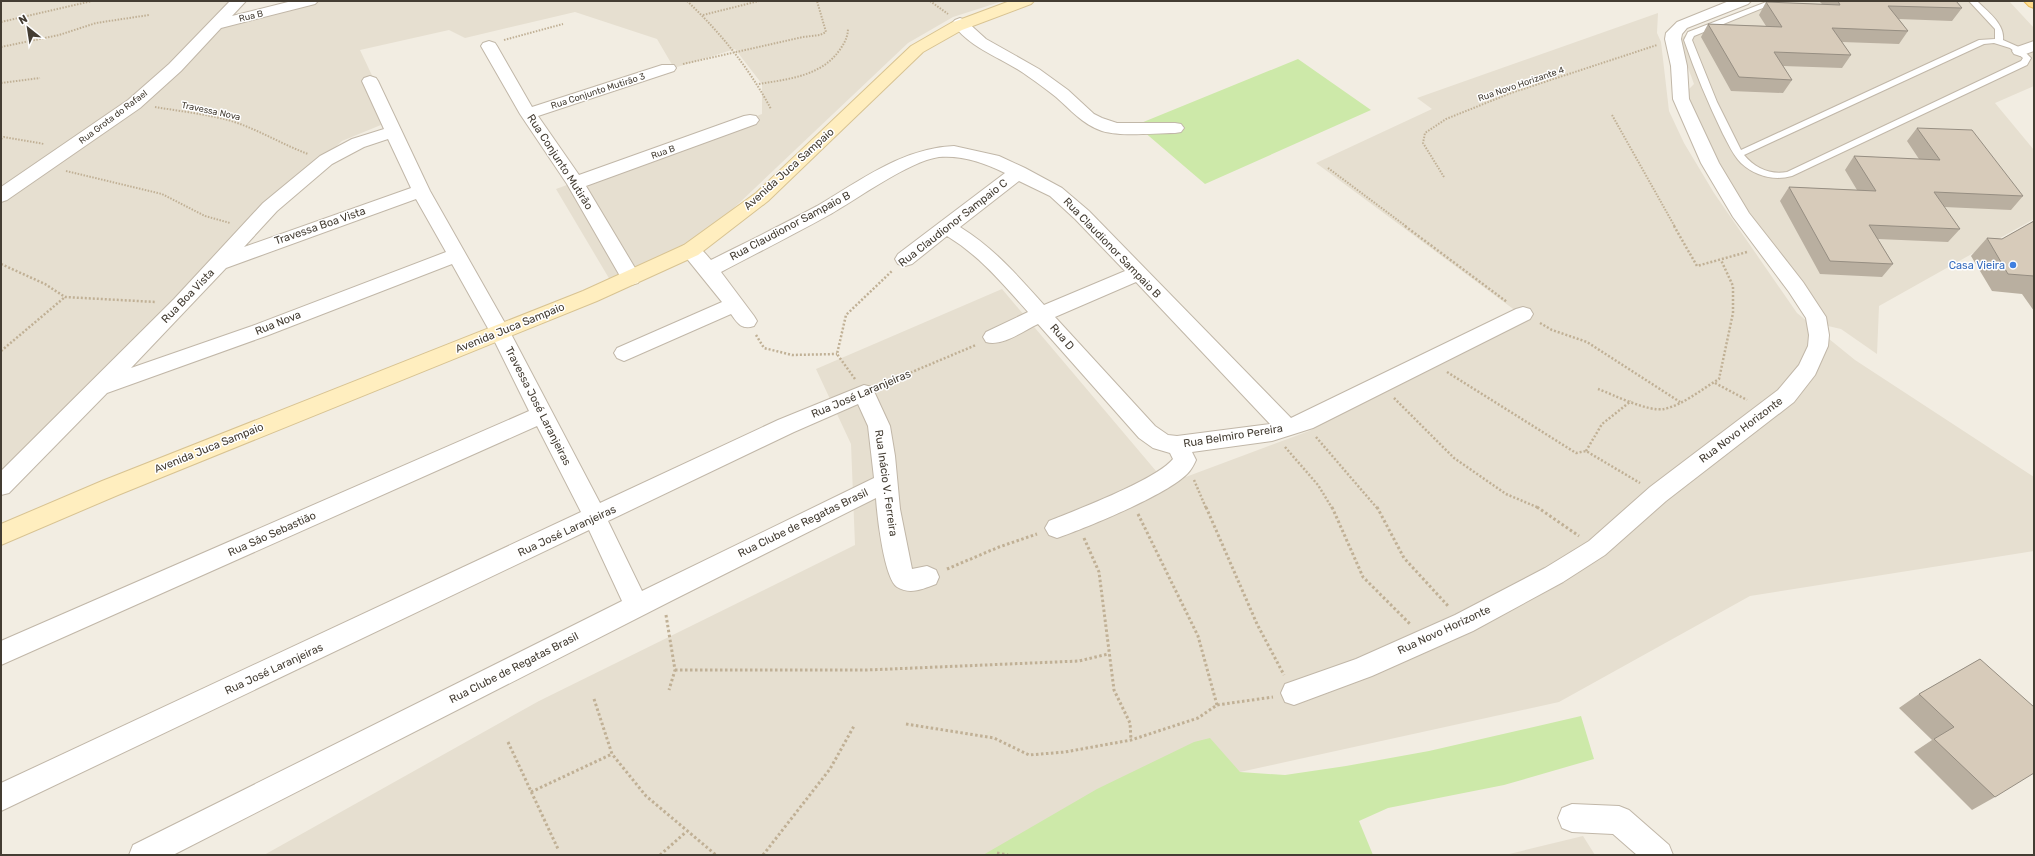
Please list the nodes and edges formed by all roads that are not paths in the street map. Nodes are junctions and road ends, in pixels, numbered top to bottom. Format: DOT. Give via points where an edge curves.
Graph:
graph roads {
  1 [pos="238,1"];
  2 [pos="310,1"];
  3 [pos="1026,1"];
  4 [pos="1743,1"];
  5 [pos="1776,1"];
  6 [pos="1973,1"];
  7 [pos="960,23"];
  8 [pos="215,25"];
  9 [pos="1999,42"];
  10 [pos="489,46"];
  11 [pos="2028,55"];
  12 [pos="668,68"];
  13 [pos="370,81"];
  14 [pos="528,114"];
  15 [pos="750,120"];
  16 [pos="1175,128"];
  17 [pos="393,132"];
  18 [pos="1739,154"];
  19 [pos="1019,172"];
  20 [pos="575,184"];
  21 [pos="421,191"];
  22 [pos="1,196"];
  23 [pos="946,227"];
  24 [pos="691,250"];
  25 [pos="457,255"];
  26 [pos="904,259"];
  27 [pos="220,263"];
  28 [pos="709,270"];
  29 [pos="1137,274"];
  30 [pos="630,278"];
  31 [pos="735,304"];
  32 [pos="1042,314"];
  33 [pos="1523,314"];
  34 [pos="747,320"];
  35 [pos="500,332"];
  36 [pos="993,337"];
  37 [pos="624,353"];
  38 [pos="99,387"];
  39 [pos="864,392"];
  40 [pos="543,414"];
  41 [pos="1288,427"];
  42 [pos="1181,453"];
  43 [pos="885,483"];
  44 [pos="1,486"];
  45 [pos="595,517"];
  46 [pos="1066,524"];
  47 [pos="1,535"];
  48 [pos="927,577"];
  49 [pos="637,606"];
  50 [pos="1,653"];
  51 [pos="1294,693"];
  52 [pos="1,797"];
  53 [pos="1572,818"];
  54 [pos="143,855"];
  55 [pos="1659,855"];
  1 -- 8 [label="street, Rua Grota do Rafael"];
  2 -- 8 [label="street, Rua B"];
  3 -- 7 [label="main road, Avenida Juca Sampaio"];
  4 -- 51 [label="street, Rua Novo Horizonte" via="1682,25 1674,33 1681,98 1710,163 1742,217 1816,317 1818,346 1808,368 1786,396 1658,494 1597,548 1554,575 1464,624 1363,668"];
  5 -- 18 [label="lane" via="1691,34 1688,38 1703,83"];
  6 -- 9 [label="lane" via="1998,28"];
  7 -- 16 [label="street" via="980,42 1033,72 1092,120 1102,125 1118,128"];
  7 -- 24 [label="main road, Avenida Juca Sampaio" via="917,49 762,197"];
  8 -- 22 [label="street, Rua Grota do Rafael" via="134,103"];
  9 -- 11 [label="lane"];
  9 -- 18 [label="lane" via="1982,42"];
  10 -- 14 [label="street, Rua Conjunto Mutirão"];
  11 -- 18 [label="lane" via="1789,174 1782,176 1763,172 1745,162"];
  12 -- 14 [label="street, Rua Conjunto Mutirão 3"];
  13 -- 17 [label="street, Travessa José Laranjeiras"];
  14 -- 20 [label="street, Rua Conjunto Mutirão"];
  15 -- 20 [label="street, Rua B"];
  17 -- 21 [label="street, Travessa José Laranjeiras"];
  17 -- 27 [label="street, Rua Boa Vista" via="358,143 326,160 270,207"];
  19 -- 23 [label="street, Rua Claudionor Sampaio C"];
  19 -- 28 [label="street, Rua Claudionor Sampaio B" via="993,160 954,152 935,152 921,156"];
  19 -- 29 [label="street, Rua Claudionor Sampaio B" via="1056,192 1082,215"];
  20 -- 30 [label="street, Rua Conjunto Mutirão"];
  21 -- 25 [label="street, Travessa José Laranjeiras"];
  21 -- 27 [label="street, Travessa Boa Vista"];
  23 -- 26 [label="street, Rua Claudionor Sampaio C"];
  23 -- 32 [label="street, Rua D" via="974,244"];
  24 -- 28 [label="street"];
  24 -- 30 [label="main road, Avenida Juca Sampaio"];
  25 -- 35 [label="street, Travessa José Laranjeiras"];
  25 -- 38 [label="street, Rua Nova" via="245,336"];
  27 -- 38 [label="street, Rua Boa Vista"];
  28 -- 31 [label="street"];
  29 -- 32 [label="street"];
  29 -- 41 [label="street, Rua Claudionor Sampaio B"];
  30 -- 35 [label="main road, Avenida Juca Sampaio"];
  31 -- 34 [label="street"];
  31 -- 37 [label="street"];
  32 -- 36 [label="street"];
  32 -- 42 [label="street, Rua D" via="1147,432 1157,441"];
  33 -- 41 [label="street, Rua Belmiro Pereira" via="1381,385"];
  35 -- 40 [label="street, Travessa José Laranjeiras"];
  35 -- 47 [label="main road, Avenida Juca Sampaio" via="125,482"];
  38 -- 44 [label="street, Rua Boa Vista"];
  39 -- 43 [label="street, Rua Inácio V. Ferreira" via="879,426"];
  39 -- 45 [label="street, Rua José Laranjeiras" via="786,426"];
  40 -- 45 [label="street, Travessa José Laranjeiras"];
  40 -- 50 [label="street, Rua São Sebastião"];
  41 -- 42 [label="street, Rua Belmiro Pereira"];
  42 -- 46 [label="street, Rua Belmiro Pereira" via="1184,465 1175,473"];
  43 -- 48 [label="street, Rua Inácio V. Ferreira" via="902,576 910,582"];
  43 -- 49 [label="street, Rua Clube de Regatas Brasil"];
  45 -- 49 [label="street, Travessa José Laranjeiras"];
  45 -- 52 [label="street, Rua José Laranjeiras"];
  49 -- 54 [label="street, Rua Clube de Regatas Brasil"];
  53 -- 55 [label="street" via="1620,820"];
}
